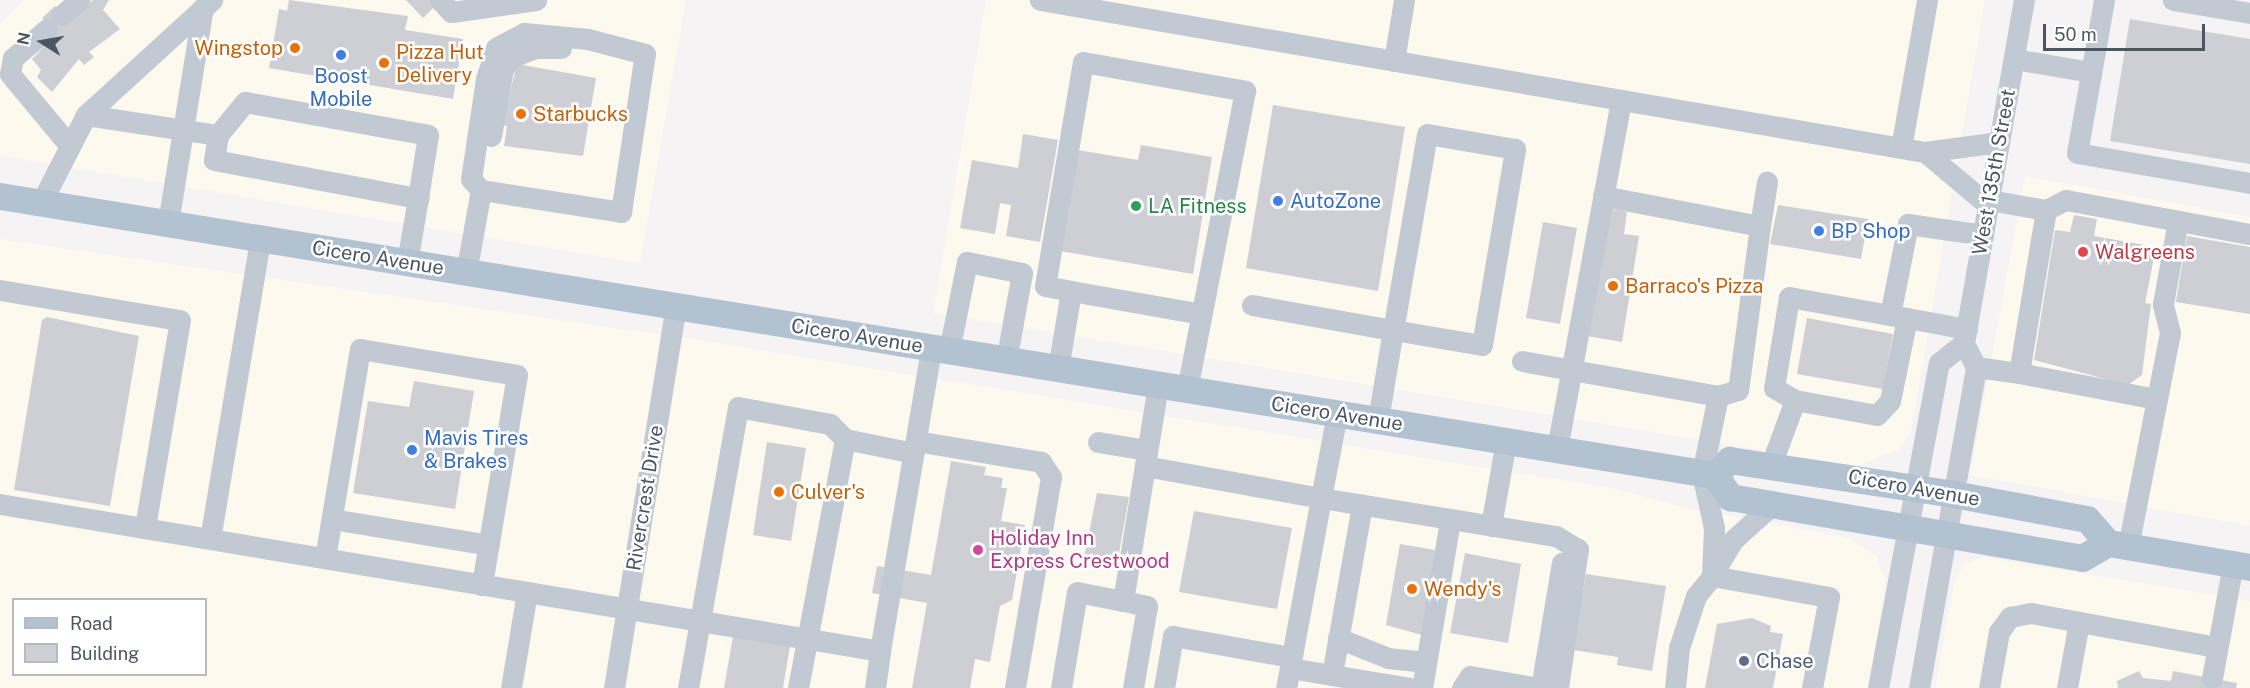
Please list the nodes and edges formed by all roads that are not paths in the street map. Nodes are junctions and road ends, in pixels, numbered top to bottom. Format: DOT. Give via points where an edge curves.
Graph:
graph roads {
  1 [pos="79,0"];
  2 [pos="440,0"];
  3 [pos="536,0"];
  4 [pos="1040,0"];
  5 [pos="1404,0"];
  6 [pos="1928,0"];
  7 [pos="2024,0"];
  8 [pos="2104,0"];
  9 [pos="2173,0"];
  10 [pos="207,4"];
  11 [pos="2250,13"];
  12 [pos="2014,59"];
  13 [pos="1394,61"];
  14 [pos="2091,72"];
  15 [pos="1621,100"];
  16 [pos="86,115"];
  17 [pos="183,131"];
  18 [pos="218,135"];
  19 [pos="1999,142"];
  20 [pos="69,145"];
  21 [pos="1901,148"];
  22 [pos="1925,152"];
  23 [pos="1767,182"];
  24 [pos="2250,183"];
  25 [pos="481,190"];
  26 [pos="0,196"];
  27 [pos="1603,196"];
  28 [pos="418,198"];
  29 [pos="40,202"];
  30 [pos="1988,203"];
  31 [pos="2046,210"];
  32 [pos="2178,221"];
  33 [pos="168,223"];
  34 [pos="1760,226"];
  35 [pos="2250,234"];
  36 [pos="1983,235"];
  37 [pos="260,239"];
  38 [pos="407,263"];
  39 [pos="466,273"];
  40 [pos="0,290"];
  41 [pos="1071,291"];
  42 [pos="1252,305"];
  43 [pos="676,308"];
  44 [pos="1201,314"];
  45 [pos="1899,316"];
  46 [pos="1394,330"];
  47 [pos="1965,336"];
  48 [pos="940,350"];
  49 [pos="1006,361"];
  50 [pos="1522,361"];
  51 [pos="1976,367"];
  52 [pos="1571,368"];
  53 [pos="1058,369"];
  54 [pos="2019,373"];
  55 [pos="1158,385"];
  56 [pos="1187,390"];
  57 [pos="1718,396"];
  58 [pos="2157,399"];
  59 [pos="1796,400"];
  60 [pos="1337,414"];
  61 [pos="1378,420"];
  62 [pos="845,439"];
  63 [pos="1506,441"];
  64 [pos="1098,442"];
  65 [pos="915,447"];
  66 [pos="1557,449"];
  67 [pos="1146,458"];
  68 [pos="1771,465"];
  69 [pos="1708,474"];
  70 [pos="1914,488"];
  71 [pos="1953,494"];
  72 [pos="1321,498"];
  73 [pos="0,504"];
  74 [pos="1773,504"];
  75 [pos="1362,505"];
  76 [pos="332,519"];
  77 [pos="1450,520"];
  78 [pos="1491,526"];
  79 [pos="1906,526"];
  80 [pos="145,528"];
  81 [pos="1947,533"];
  82 [pos="210,539"];
  83 [pos="1564,542"];
  84 [pos="489,545"];
  85 [pos="2118,545"];
  86 [pos="325,558"];
  87 [pos="2242,565"];
  88 [pos="1712,576"];
  89 [pos="482,585"];
  90 [pos="527,592"];
  91 [pos="1123,601"];
  92 [pos="627,609"];
  93 [pos="699,621"];
  94 [pos="2079,622"];
  95 [pos="1338,638"];
  96 [pos="806,639"];
  97 [pos="2217,647"];
  98 [pos="880,651"];
  99 [pos="1426,662"];
  100 [pos="1289,671"];
  101 [pos="1332,675"];
  102 [pos="2212,678"];
  103 [pos="511,688"];
  104 [pos="614,688"];
  105 [pos="688,688"];
  106 [pos="798,688"];
  107 [pos="874,688"];
  108 [pos="1015,688"];
  109 [pos="1061,688"];
  110 [pos="1133,688"];
  111 [pos="1164,688"];
  112 [pos="1409,688"];
  113 [pos="1422,688"];
  114 [pos="1462,688"];
  115 [pos="1540,688"];
  116 [pos="1558,688"];
  117 [pos="1675,688"];
  118 [pos="1812,688"];
  119 [pos="1878,688"];
  120 [pos="1919,688"];
  121 [pos="1989,688"];
  122 [pos="2067,688"];
  1 -- 20 [label="street" via="13,58 10,74"];
  2 -- 3 [label="street" via="451,12"];
  4 -- 13 [label="street"];
  5 -- 13 [label="street"];
  6 -- 21 [label="street"];
  7 -- 12 [label="street, West 135th Street"];
  8 -- 14 [label="street"];
  9 -- 11 [label="street"];
  10 -- 16 [label="street"];
  10 -- 17 [label="street"];
  12 -- 14 [label="street"];
  12 -- 19 [label="street, West 135th Street"];
  13 -- 15 [label="street"];
  14 -- 24 [label="street" via="2078,153"];
  15 -- 21 [label="street"];
  15 -- 27 [label="street"];
  16 -- 17 [label="street"];
  16 -- 20 [label="street"];
  17 -- 18 [label="street"];
  17 -- 33 [label="street"];
  18 -- 28 [label="street" via="214,160"];
  18 -- 28 [label="street" via="245,102 428,135"];
  19 -- 22 [label="street"];
  19 -- 30 [label="street, West 135th Street"];
  20 -- 29 [label="street"];
  21 -- 22 [label="street"];
  22 -- 30 [label="street"];
  23 -- 34 [label="street"];
  25 -- 25 [label="street" via="621,212 645,54 614,46 593,54 535,48 512,57 503,69"];
  25 -- 39 [label="street"];
  26 -- 29 [label="main road, Cicero Avenue"];
  27 -- 34 [label="street"];
  27 -- 52 [label="street"];
  28 -- 38 [label="street"];
  29 -- 33 [label="main road, Cicero Avenue"];
  30 -- 31 [label="street"];
  30 -- 36 [label="street, West 135th Street"];
  31 -- 32 [label="street" via="2066,200"];
  31 -- 54 [label="street"];
  32 -- 35 [label="street"];
  32 -- 58 [label="street" via="2163,304 2170,333"];
  33 -- 37 [label="main road, Cicero Avenue"];
  34 -- 57 [label="street" via="1738,390"];
  36 -- 45 [label="street" via="1908,224"];
  36 -- 47 [label="street, West 135th Street"];
  37 -- 38 [label="main road, Cicero Avenue"];
  37 -- 82 [label="street"];
  38 -- 39 [label="main road, Cicero Avenue"];
  39 -- 43 [label="main road, Cicero Avenue"];
  40 -- 80 [label="street" via="180,320"];
  41 -- 44 [label="street"];
  41 -- 44 [label="street" via="1045,286 1083,62 1245,91"];
  41 -- 53 [label="street"];
  42 -- 46 [label="street"];
  43 -- 48 [label="main road, Cicero Avenue"];
  43 -- 92 [label="street, Rivercrest Drive"];
  44 -- 56 [label="street"];
  45 -- 47 [label="street"];
  45 -- 59 [label="street" via="1890,401 1877,415"];
  45 -- 59 [label="street" via="1790,297 1774,388"];
  46 -- 46 [label="street" via="1427,134 1515,149 1482,345"];
  46 -- 61 [label="street"];
  47 -- 51 [label="street"];
  47 -- 70 [label="street" via="1939,363"];
  48 -- 49 [label="main road, Cicero Avenue"];
  48 -- 49 [label="street" via="967,262 1022,273"];
  48 -- 65 [label="street"];
  49 -- 53 [label="main road, Cicero Avenue"];
  50 -- 52 [label="street"];
  51 -- 54 [label="street"];
  51 -- 71 [label="street"];
  52 -- 57 [label="street"];
  52 -- 66 [label="street"];
  53 -- 55 [label="main road, Cicero Avenue"];
  54 -- 58 [label="street"];
  55 -- 56 [label="main road, Cicero Avenue"];
  55 -- 67 [label="street"];
  56 -- 60 [label="main road, Cicero Avenue"];
  57 -- 69 [label="street"];
  58 -- 85 [label="street"];
  59 -- 68 [label="street"];
  60 -- 61 [label="main road, Cicero Avenue"];
  60 -- 72 [label="street"];
  61 -- 63 [label="main road, Cicero Avenue"];
  62 -- 65 [label="street"];
  62 -- 93 [label="street" via="830,424 738,407"];
  62 -- 96 [label="street"];
  63 -- 66 [label="main road, Cicero Avenue"];
  63 -- 78 [label="street"];
  64 -- 67 [label="street"];
  65 -- 98 [label="street"];
  65 -- 108 [label="street" via="1041,462 1051,477"];
  66 -- 69 [label="main road, Cicero Avenue"];
  67 -- 72 [label="street"];
  67 -- 91 [label="street"];
  68 -- 69 [label="main road, Cicero Avenue" via="1729,460"];
  68 -- 70 [label="main road, Cicero Avenue"];
  69 -- 74 [label="main road, Cicero Avenue" via="1730,497"];
  69 -- 88 [label="street" via="1714,528"];
  70 -- 71 [label="main road, Cicero Avenue"];
  70 -- 79 [label="street"];
  71 -- 81 [label="street"];
  71 -- 85 [label="main road, Cicero Avenue" via="2087,519"];
  72 -- 75 [label="street"];
  72 -- 100 [label="street"];
  73 -- 80 [label="street"];
  74 -- 79 [label="main road, Cicero Avenue"];
  74 -- 88 [label="street" via="1733,540"];
  75 -- 77 [label="street"];
  75 -- 95 [label="street"];
  76 -- 84 [label="street"];
  76 -- 84 [label="street" via="360,349 405,356 517,375"];
  76 -- 86 [label="street"];
  77 -- 78 [label="street"];
  77 -- 99 [label="street"];
  78 -- 83 [label="street"];
  79 -- 81 [label="main road, Cicero Avenue"];
  79 -- 119 [label="street"];
  80 -- 82 [label="street"];
  81 -- 85 [label="main road, Cicero Avenue" via="2082,558"];
  81 -- 120 [label="street"];
  82 -- 86 [label="street"];
  83 -- 115 [label="street"];
  83 -- 116 [label="street" via="1578,549"];
  84 -- 89 [label="street"];
  85 -- 87 [label="main road"];
  86 -- 89 [label="street"];
  87 -- 97 [label="street"];
  88 -- 117 [label="street" via="1696,596 1679,648"];
  88 -- 118 [label="street" via="1828,597"];
  89 -- 90 [label="street"];
  90 -- 92 [label="street"];
  90 -- 103 [label="street"];
  91 -- 109 [label="street" via="1077,592"];
  91 -- 110 [label="street" via="1147,606"];
  92 -- 93 [label="street"];
  92 -- 104 [label="street, Rivercrest Drive"];
  93 -- 96 [label="street"];
  93 -- 105 [label="street"];
  94 -- 97 [label="street"];
  94 -- 121 [label="street" via="2031,613 2010,617 1999,632"];
  94 -- 122 [label="street"];
  95 -- 99 [label="street" via="1378,655"];
  95 -- 101 [label="street"];
  96 -- 98 [label="street"];
  96 -- 106 [label="street"];
  97 -- 102 [label="street"];
  98 -- 107 [label="street"];
  99 -- 113 [label="street"];
  100 -- 101 [label="street"];
  100 -- 111 [label="street" via="1173,636"];
  101 -- 112 [label="street"];
  114 -- 115 [label="street" via="1470,676"];
}
